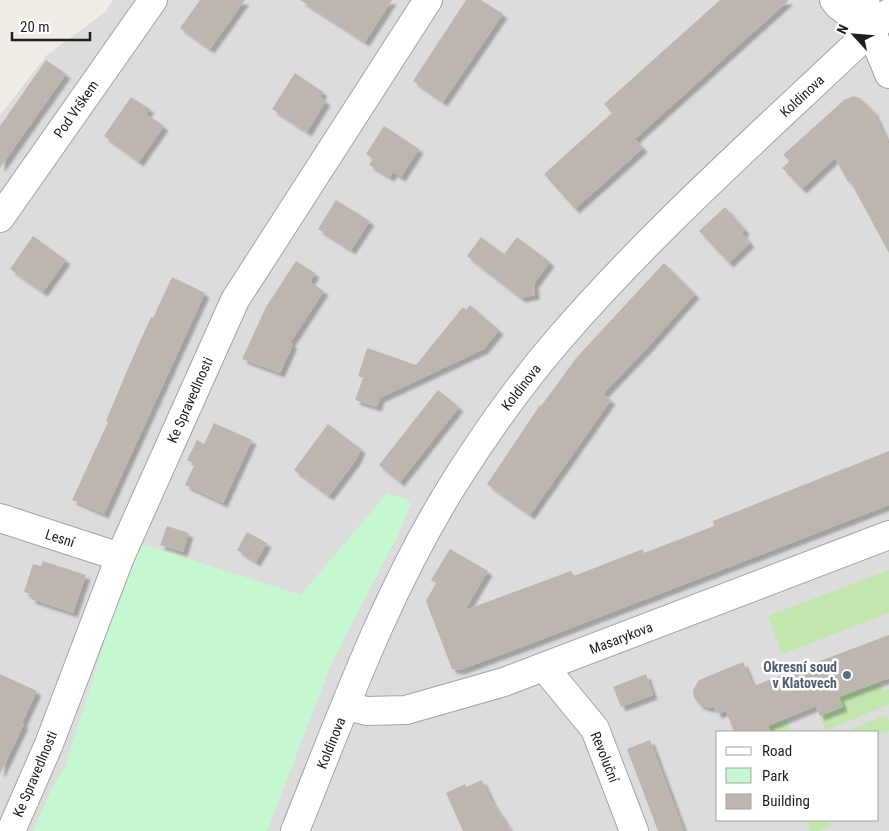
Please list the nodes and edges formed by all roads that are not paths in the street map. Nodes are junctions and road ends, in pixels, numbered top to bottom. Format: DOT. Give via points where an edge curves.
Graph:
graph roads {
  1 [pos="153,0"];
  2 [pos="428,0"];
  3 [pos="834,0"];
  4 [pos="865,0"];
  5 [pos="880,22"];
  6 [pos="889,74"];
  7 [pos="12,183"];
  8 [pos="0,218"];
  9 [pos="0,518"];
  10 [pos="889,536"];
  11 [pos="120,557"];
  12 [pos="544,667"];
  13 [pos="346,706"];
  14 [pos="11,831"];
  15 [pos="295,831"];
  16 [pos="634,831"];
  1 -- 7 [label="street, Pod Vrškem"];
  2 -- 11 [label="street, Ke Spravedlnosti" via="235,300"];
  3 -- 5 [label="street" via="838,5"];
  4 -- 5 [label="street"];
  5 -- 6 [label="street"];
  5 -- 13 [label="street, Koldinova" via="652,239 558,340 522,385 482,439 427,530 385,614"];
  7 -- 8 [label="street, Pod Vrškem"];
  9 -- 11 [label="street, Lesní"];
  10 -- 12 [label="street, Masarykova"];
  11 -- 14 [label="street, Ke Spravedlnosti"];
  12 -- 13 [label="street, Masarykova" via="406,710 367,711"];
  12 -- 16 [label="street, Revoluční" via="595,729"];
  13 -- 15 [label="street, Koldinova"];
}
